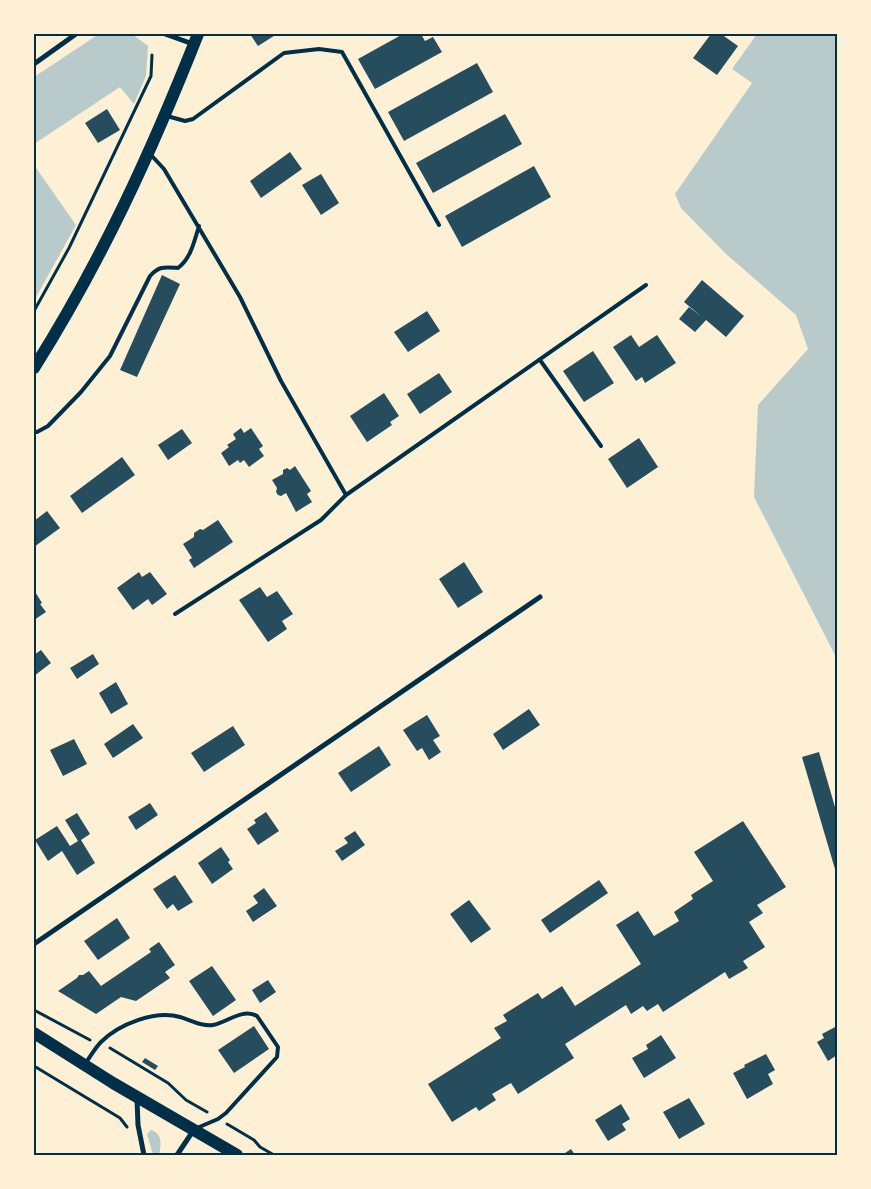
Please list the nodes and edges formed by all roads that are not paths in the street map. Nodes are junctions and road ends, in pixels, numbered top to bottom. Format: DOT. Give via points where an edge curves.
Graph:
graph roads {
  1 [pos="76,34"];
  2 [pos="165,34"];
  3 [pos="196,39"];
  4 [pos="35,62"];
  5 [pos="164,115"];
  6 [pos="149,153"];
  7 [pos="439,225"];
  8 [pos="199,226"];
  9 [pos="646,285"];
  10 [pos="540,360"];
  11 [pos="34,368"];
  12 [pos="34,432"];
  13 [pos="601,446"];
  14 [pos="346,495"];
  15 [pos="540,597"];
  16 [pos="175,614"];
  17 [pos="34,944"];
  18 [pos="34,1034"];
  19 [pos="84,1064"];
  20 [pos="137,1096"];
  21 [pos="193,1130"];
  22 [pos="144,1155"];
  23 [pos="177,1155"];
  24 [pos="237,1155"];
  1 -- 4 [label="street"];
  2 -- 3 [label="street"];
  3 -- 5 [label="main road"];
  5 -- 6 [label="main road"];
  5 -- 7 [label="lane" via="185,121 193,119 284,53 319,49 342,52"];
  6 -- 8 [label="lane" via="164,169"];
  6 -- 11 [label="main road" via="88,278"];
  8 -- 12 [label="lane" via="185,263 178,268 156,269 110,356 48,426"];
  8 -- 14 [label="lane"];
  9 -- 10 [label="lane"];
  10 -- 13 [label="lane"];
  10 -- 14 [label="lane"];
  14 -- 16 [label="lane" via="321,520"];
  15 -- 17 [label="street"];
  18 -- 19 [label="main road"];
  19 -- 20 [label="main road"];
  19 -- 21 [label="lane" via="99,1044 122,1028 146,1018 168,1015 212,1025 245,1013 257,1016 278,1046 277,1057 232,1107 218,1119"];
  20 -- 21 [label="main road"];
  20 -- 22 [label="street"];
  21 -- 23 [label="street"];
  21 -- 24 [label="main road"];
}
